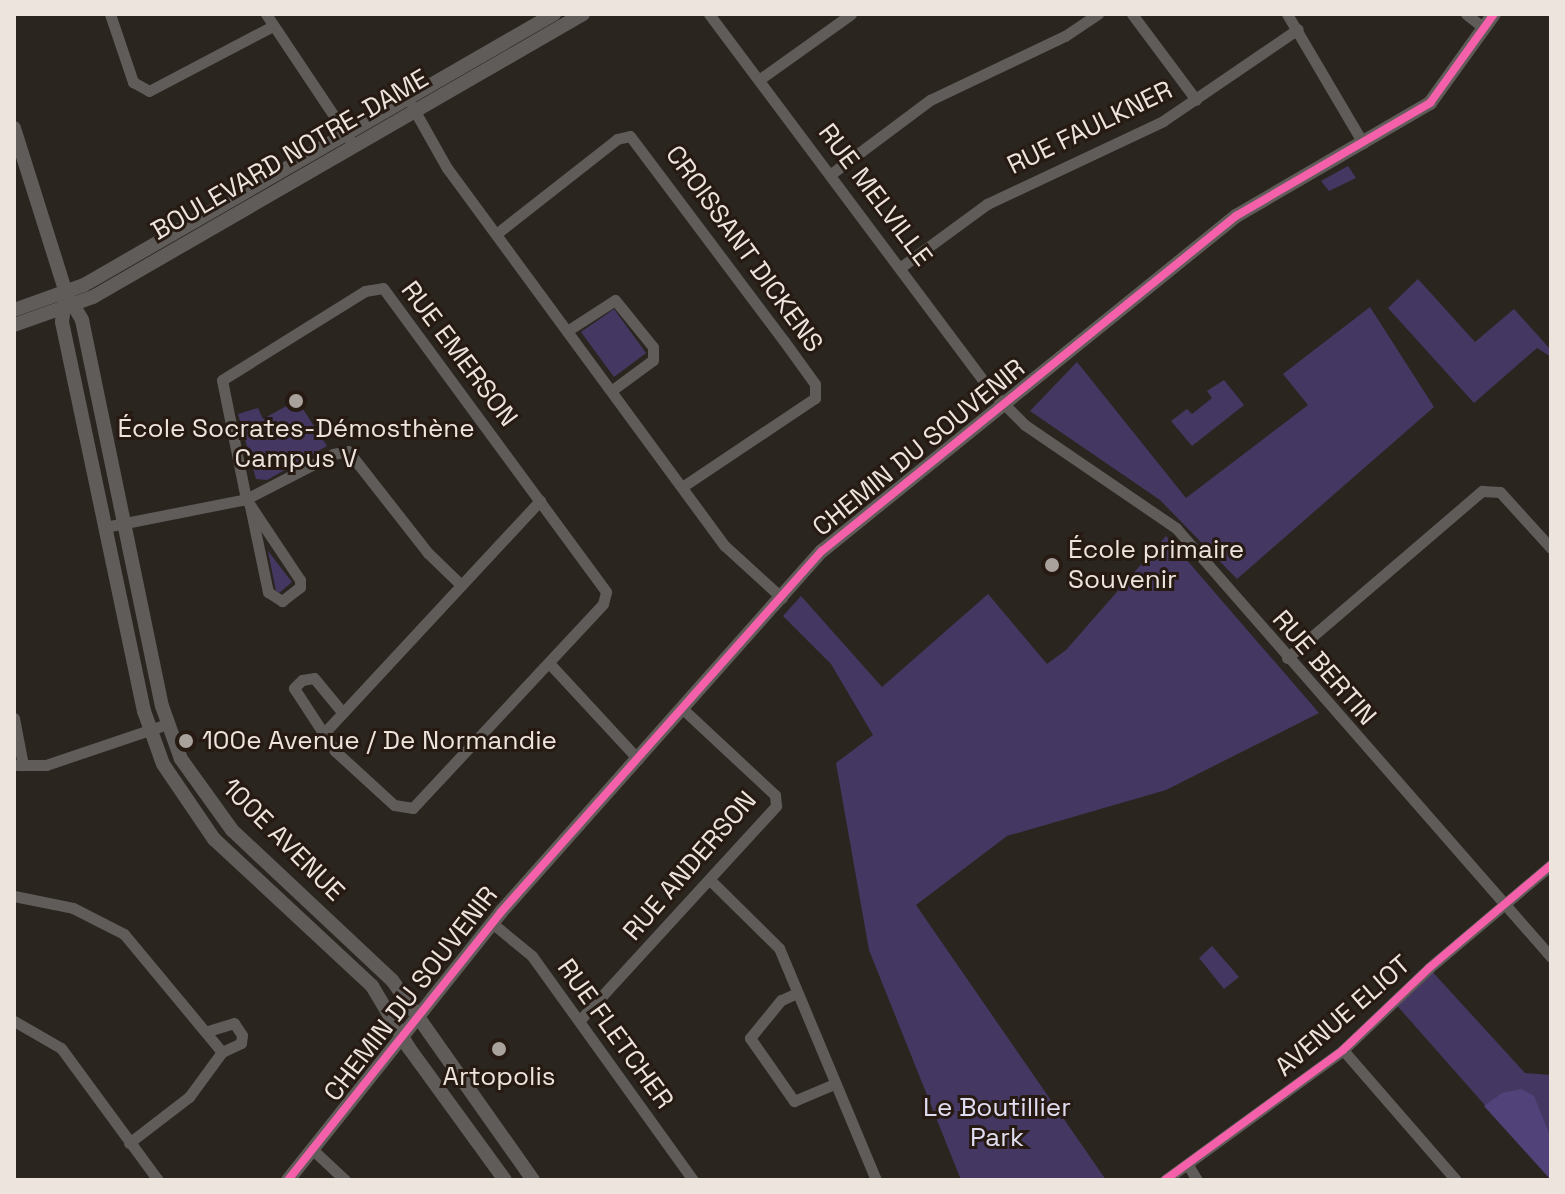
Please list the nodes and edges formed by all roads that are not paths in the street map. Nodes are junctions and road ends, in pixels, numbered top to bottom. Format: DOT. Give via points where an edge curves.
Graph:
graph roads {
  1 [pos="110,14"];
  2 [pos="266,14"];
  3 [pos="554,14"];
  4 [pos="583,14"];
  5 [pos="709,14"];
  6 [pos="851,14"];
  7 [pos="1098,14"];
  8 [pos="1132,14"];
  9 [pos="1287,14"];
  10 [pos="1466,14"];
  11 [pos="1494,14"];
  12 [pos="565,18"];
  13 [pos="271,27"];
  14 [pos="1484,28"];
  15 [pos="1298,29"];
  16 [pos="760,79"];
  17 [pos="1196,100"];
  18 [pos="411,105"];
  19 [pos="14,128"];
  20 [pos="350,140"];
  21 [pos="1363,143"];
  22 [pos="21,173"];
  23 [pos="831,174"];
  24 [pos="496,234"];
  25 [pos="901,267"];
  26 [pos="68,303"];
  27 [pos="14,310"];
  28 [pos="14,325"];
  29 [pos="567,331"];
  30 [pos="611,391"];
  31 [pos="1003,405"];
  32 [pos="682,487"];
  33 [pos="540,501"];
  34 [pos="248,502"];
  35 [pos="124,523"];
  36 [pos="105,527"];
  37 [pos="1551,548"];
  38 [pos="460,584"];
  39 [pos="782,598"];
  40 [pos="1287,658"];
  41 [pos="549,663"];
  42 [pos="684,710"];
  43 [pos="343,713"];
  44 [pos="14,718"];
  45 [pos="167,724"];
  46 [pos="149,731"];
  47 [pos="325,732"];
  48 [pos="638,759"];
  49 [pos="19,765"];
  50 [pos="1551,865"];
  51 [pos="710,880"];
  52 [pos="14,896"];
  53 [pos="1505,905"];
  54 [pos="492,923"];
  55 [pos="1551,957"];
  56 [pos="797,993"];
  57 [pos="418,1018"];
  58 [pos="14,1021"];
  59 [pos="579,1021"];
  60 [pos="207,1031"];
  61 [pos="404,1037"];
  62 [pos="1343,1050"];
  63 [pos="222,1052"];
  64 [pos="834,1084"];
  65 [pos="129,1143"];
  66 [pos="313,1150"];
  67 [pos="1188,1165"];
  68 [pos="158,1180"];
  69 [pos="288,1180"];
  70 [pos="345,1180"];
  71 [pos="505,1180"];
  72 [pos="533,1180"];
  73 [pos="693,1180"];
  74 [pos="876,1180"];
  75 [pos="1165,1180"];
  76 [pos="1197,1180"];
  77 [pos="1456,1180"];
  1 -- 13 [label="street" via="133,82 149,91"];
  2 -- 13 [label="street"];
  3 -- 18 [label="street, BOULEVARD NOTRE-DAME"];
  4 -- 12 [label="street, BOULEVARD NOTRE-DAME"];
  5 -- 16 [label="street, RUE MELVILLE"];
  6 -- 16 [label="street"];
  7 -- 23 [label="street" via="1065,36 930,100"];
  8 -- 17 [label="street"];
  9 -- 15 [label="street"];
  10 -- 14 [label="street"];
  11 -- 14 [label="street, CHEMIN DU SOUVENIR"];
  12 -- 18 [label="street, BOULEVARD NOTRE-DAME"];
  13 -- 20 [label="street"];
  14 -- 21 [label="street, CHEMIN DU SOUVENIR" via="1432,101"];
  15 -- 17 [label="street, RUE FAULKNER"];
  15 -- 21 [label="street"];
  16 -- 23 [label="street, RUE MELVILLE"];
  17 -- 25 [label="street, RUE FAULKNER" via="987,204"];
  18 -- 20 [label="street, BOULEVARD NOTRE-DAME"];
  18 -- 24 [label="street" via="447,168"];
  19 -- 22 [label="street, 100E AVENUE"];
  20 -- 26 [label="street, BOULEVARD NOTRE-DAME"];
  21 -- 31 [label="street, CHEMIN DU SOUVENIR" via="1236,216"];
  22 -- 26 [label="street, 100E AVENUE"];
  23 -- 25 [label="street, RUE MELVILLE"];
  24 -- 29 [label="street"];
  24 -- 32 [label="street, CROISSANT DICKENS" via="617,139 630,136 776,329 815,384 815,398"];
  25 -- 31 [label="street, RUE MELVILLE"];
  26 -- 27 [label="street, BOULEVARD NOTRE-DAME"];
  26 -- 28 [label="street, BOULEVARD NOTRE-DAME"];
  26 -- 35 [label="street, 100E AVENUE"];
  26 -- 36 [label="street, 100E AVENUE"];
  29 -- 30 [label="street"];
  29 -- 30 [label="street" via="615,300 653,347 650,363"];
  30 -- 32 [label="street"];
  31 -- 39 [label="street, CHEMIN DU SOUVENIR" via="829,545"];
  31 -- 40 [label="street, RUE BERTIN" via="1169,522"];
  32 -- 39 [label="street" via="728,550"];
  33 -- 34 [label="street, RUE EMERSON" via="383,288 365,291 222,380"];
  33 -- 38 [label="street"];
  33 -- 41 [label="street, RUE EMERSON" via="606,592 603,604"];
  34 -- 34 [label="street" via="268,592 282,601 300,587 300,580"];
  34 -- 35 [label="street"];
  34 -- 38 [label="street" via="333,454 353,453 428,553"];
  35 -- 36 [label="street"];
  35 -- 45 [label="street, 100E AVENUE"];
  36 -- 46 [label="street, 100E AVENUE"];
  37 -- 40 [label="street" via="1500,492 1482,491"];
  38 -- 43 [label="street"];
  39 -- 42 [label="street, CHEMIN DU SOUVENIR"];
  40 -- 53 [label="street, RUE BERTIN"];
  41 -- 47 [label="street, RUE EMERSON" via="413,808 394,805 335,751"];
  41 -- 48 [label="street"];
  42 -- 48 [label="street, CHEMIN DU SOUVENIR"];
  42 -- 51 [label="street, RUE ANDERSON" via="777,800"];
  43 -- 47 [label="street"];
  43 -- 47 [label="street, RUE EMERSON" via="314,678 294,688"];
  44 -- 49 [label="street"];
  45 -- 46 [label="street"];
  45 -- 57 [label="street, 100E AVENUE" via="192,779 223,821 375,962"];
  46 -- 49 [label="street" via="46,765"];
  46 -- 61 [label="street, 100E AVENUE" via="176,788 206,830 372,986"];
  48 -- 54 [label="street, CHEMIN DU SOUVENIR"];
  50 -- 53 [label="street, AVENUE ELIOT"];
  51 -- 56 [label="street" via="779,948"];
  51 -- 59 [label="street, RUE ANDERSON"];
  52 -- 60 [label="street" via="73,908 124,934"];
  53 -- 55 [label="street, RUE BERTIN"];
  53 -- 62 [label="street, AVENUE ELIOT"];
  54 -- 57 [label="street, CHEMIN DU SOUVENIR"];
  54 -- 59 [label="street, RUE FLETCHER" via="528,951"];
  56 -- 64 [label="street"];
  56 -- 64 [label="street" via="781,1000 750,1038 794,1101"];
  57 -- 61 [label="street, CHEMIN DU SOUVENIR"];
  57 -- 72 [label="street, 100E AVENUE"];
  58 -- 65 [label="street" via="61,1048"];
  59 -- 73 [label="street, RUE FLETCHER"];
  60 -- 63 [label="street"];
  60 -- 63 [label="street" via="221,1023 240,1027 241,1043"];
  61 -- 66 [label="street, CHEMIN DU SOUVENIR"];
  61 -- 71 [label="street, 100E AVENUE"];
  62 -- 67 [label="street, AVENUE ELIOT"];
  62 -- 77 [label="street"];
  63 -- 65 [label="street" via="189,1097"];
  64 -- 74 [label="street"];
  65 -- 68 [label="street"];
  66 -- 69 [label="street, CHEMIN DU SOUVENIR"];
  66 -- 70 [label="street"];
  67 -- 75 [label="street, AVENUE ELIOT"];
  67 -- 76 [label="street"];
}
